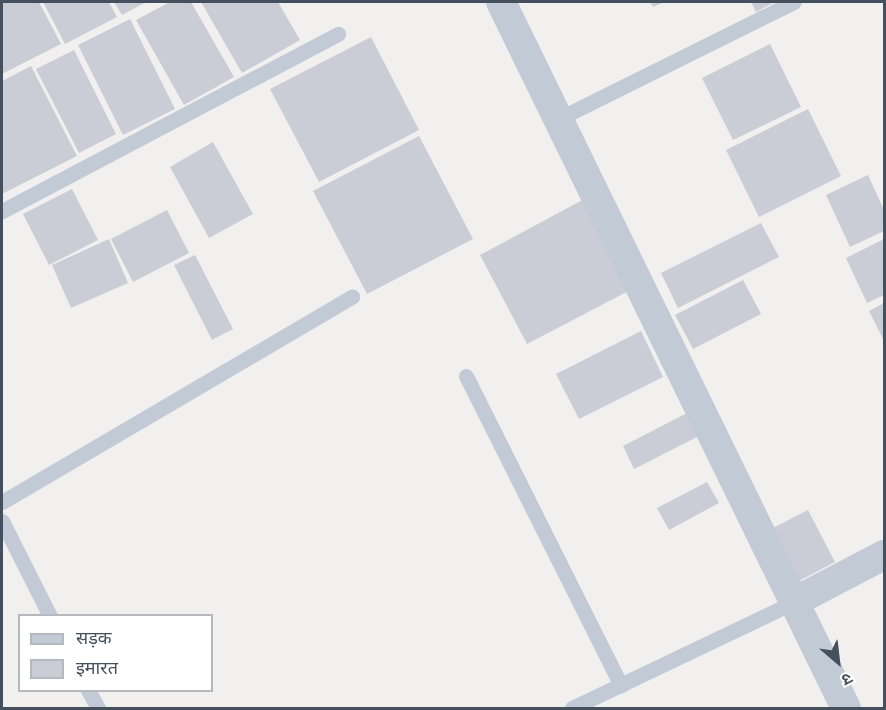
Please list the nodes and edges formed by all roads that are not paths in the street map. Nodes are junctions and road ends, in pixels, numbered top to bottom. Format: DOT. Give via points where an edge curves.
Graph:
graph roads {
  1 [pos="501,2"];
  2 [pos="794,2"];
  3 [pos="338,34"];
  4 [pos="558,119"];
  5 [pos="2,211"];
  6 [pos="352,297"];
  7 [pos="466,376"];
  8 [pos="2,502"];
  9 [pos="2,520"];
  10 [pos="885,555"];
  11 [pos="794,602"];
  12 [pos="49,614"];
  13 [pos="621,685"];
  14 [pos="89,692"];
  15 [pos="98,708"];
  16 [pos="572,708"];
  17 [pos="846,708"];
  1 -- 4 [label="street"];
  2 -- 4 [label="lane"];
  3 -- 5 [label="lane"];
  4 -- 11 [label="street"];
  6 -- 8 [label="lane"];
  7 -- 13 [label="lane"];
  9 -- 12 [label="lane"];
  10 -- 11 [label="street"];
  11 -- 13 [label="lane"];
  11 -- 17 [label="street"];
  13 -- 16 [label="lane"];
  14 -- 15 [label="lane"];
}
